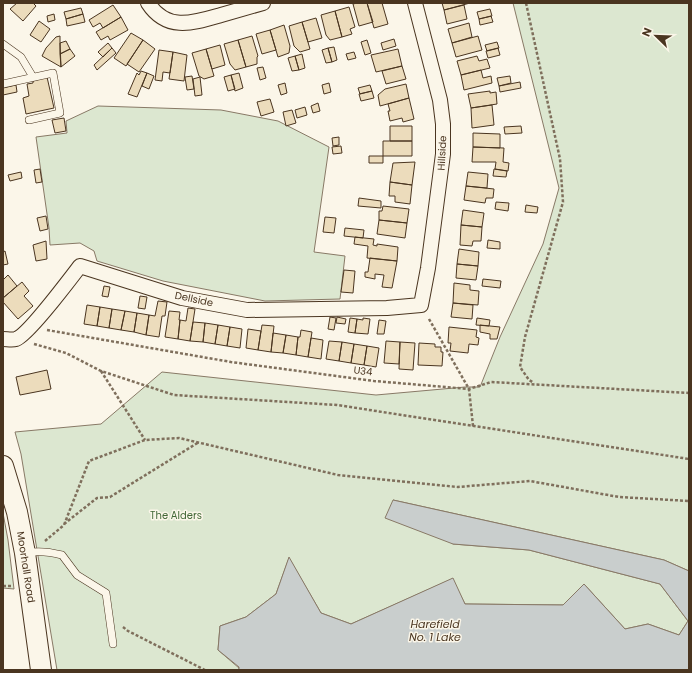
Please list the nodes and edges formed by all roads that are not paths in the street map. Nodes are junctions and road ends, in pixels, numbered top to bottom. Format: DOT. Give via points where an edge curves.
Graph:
graph roads {
  1 [pos="148,3"];
  2 [pos="263,3"];
  3 [pos="415,3"];
  4 [pos="3,44"];
  5 [pos="33,77"];
  6 [pos="3,84"];
  7 [pos="29,120"];
  8 [pos="421,305"];
  9 [pos="10,339"];
  10 [pos="3,466"];
  11 [pos="30,552"];
  12 [pos="113,644"];
  13 [pos="41,670"];
  1 -- 2 [label="street" via="158,15 186,24"];
  3 -- 8 [label="street, Hillside" via="440,100 443,124 443,154 431,253"];
  4 -- 5 [label="lane" via="21,57"];
  5 -- 6 [label="lane"];
  5 -- 7 [label="lane" via="53,73 60,113"];
  8 -- 9 [label="street, Dellside" via="387,308 247,310 182,298 80,266 33,324"];
  10 -- 11 [label="street, Moorhall Road"];
  11 -- 12 [label="lane" via="62,555 77,576 106,593"];
  11 -- 13 [label="street, Moorhall Road"];
}
